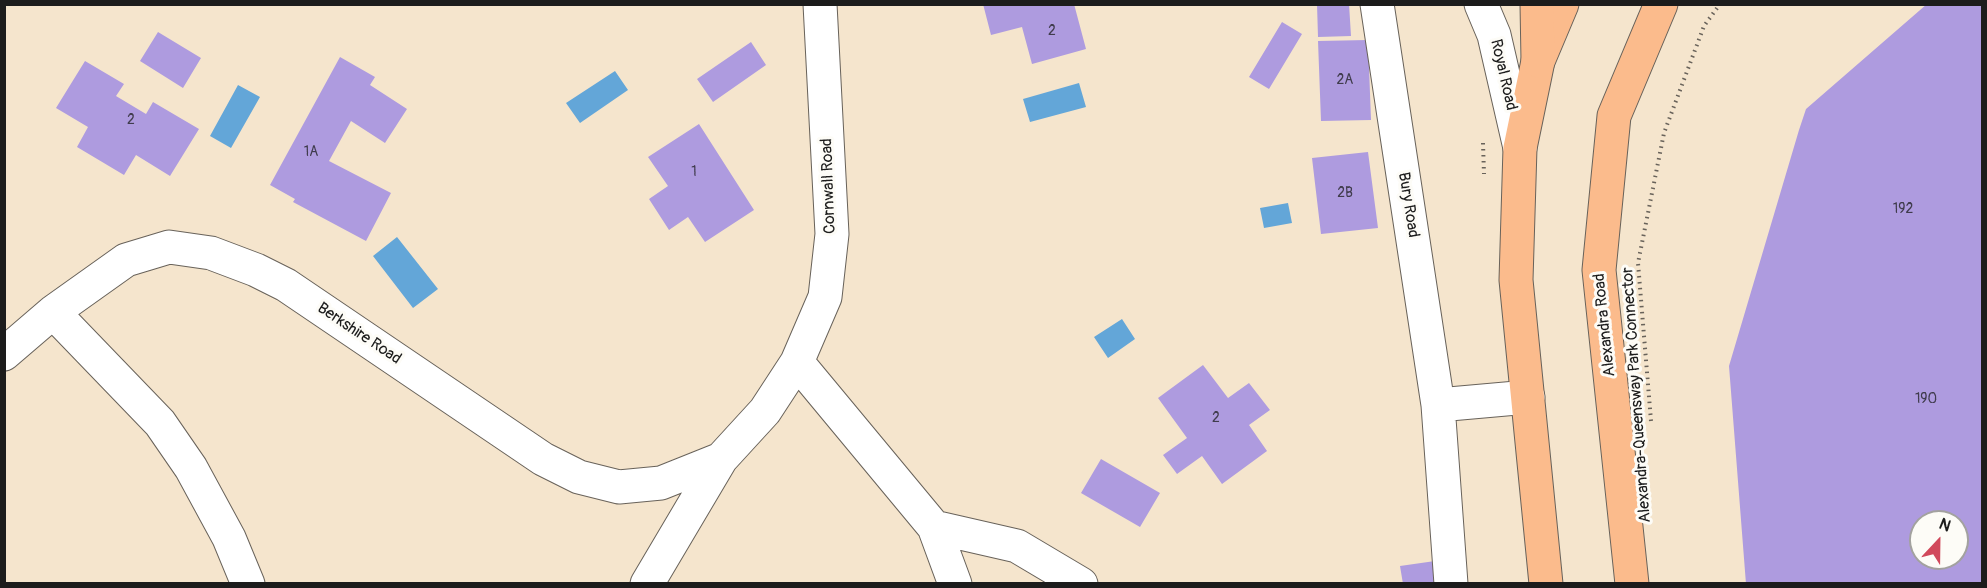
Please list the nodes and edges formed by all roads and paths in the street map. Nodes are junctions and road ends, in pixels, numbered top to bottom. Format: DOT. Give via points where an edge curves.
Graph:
graph roads {
  1 [pos="820,4"];
  2 [pos="1377,4"];
  3 [pos="1481,4"];
  4 [pos="1537,4"];
  5 [pos="1562,4"];
  6 [pos="1661,4"];
  7 [pos="1720,4"];
  8 [pos="1538,62"];
  9 [pos="1520,148"];
  10 [pos="52,312"];
  11 [pos="4,354"];
  12 [pos="797,362"];
  13 [pos="1528,397"];
  14 [pos="1438,405"];
  15 [pos="1651,429"];
  16 [pos="721,459"];
  17 [pos="934,527"];
  18 [pos="248,584"];
  19 [pos="647,584"];
  20 [pos="955,584"];
  21 [pos="1081,584"];
  22 [pos="1451,584"];
  23 [pos="1546,584"];
  24 [pos="1632,584"];
  1 -- 12 [label="street, Cornwall Road" via="832,234 825,297"];
  2 -- 14 [label="street, Bury Road"];
  3 -- 9 [label="street, Royal Road" via="1494,35"];
  4 -- 8 [label="main road"];
  5 -- 8 [label="main road"];
  6 -- 24 [label="main road, Alexandra Road" via="1614,116 1599,270"];
  7 -- 15 [label="path, Alexandra-Queensway Park Connector" via="1704,26 1664,133 1638,263"];
  8 -- 9 [label="main road"];
  9 -- 13 [label="main road" via="1516,280"];
  10 -- 11 [label="street, Berkshire Road"];
  10 -- 16 [label="street, Berkshire Road" via="126,260 169,247 211,252 286,285 543,459 579,477 619,487 661,483"];
  10 -- 18 [label="street" via="160,423 191,468 229,538"];
  12 -- 16 [label="street, Cornwall Road" via="765,411"];
  12 -- 17 [label="street"];
  13 -- 14 [label="street"];
  13 -- 23 [label="main road"];
  14 -- 22 [label="street, Bury Road"];
  16 -- 19 [label="street, Cornwall Road"];
  17 -- 20 [label="street"];
  17 -- 21 [label="street" via="1017,546"];
}
